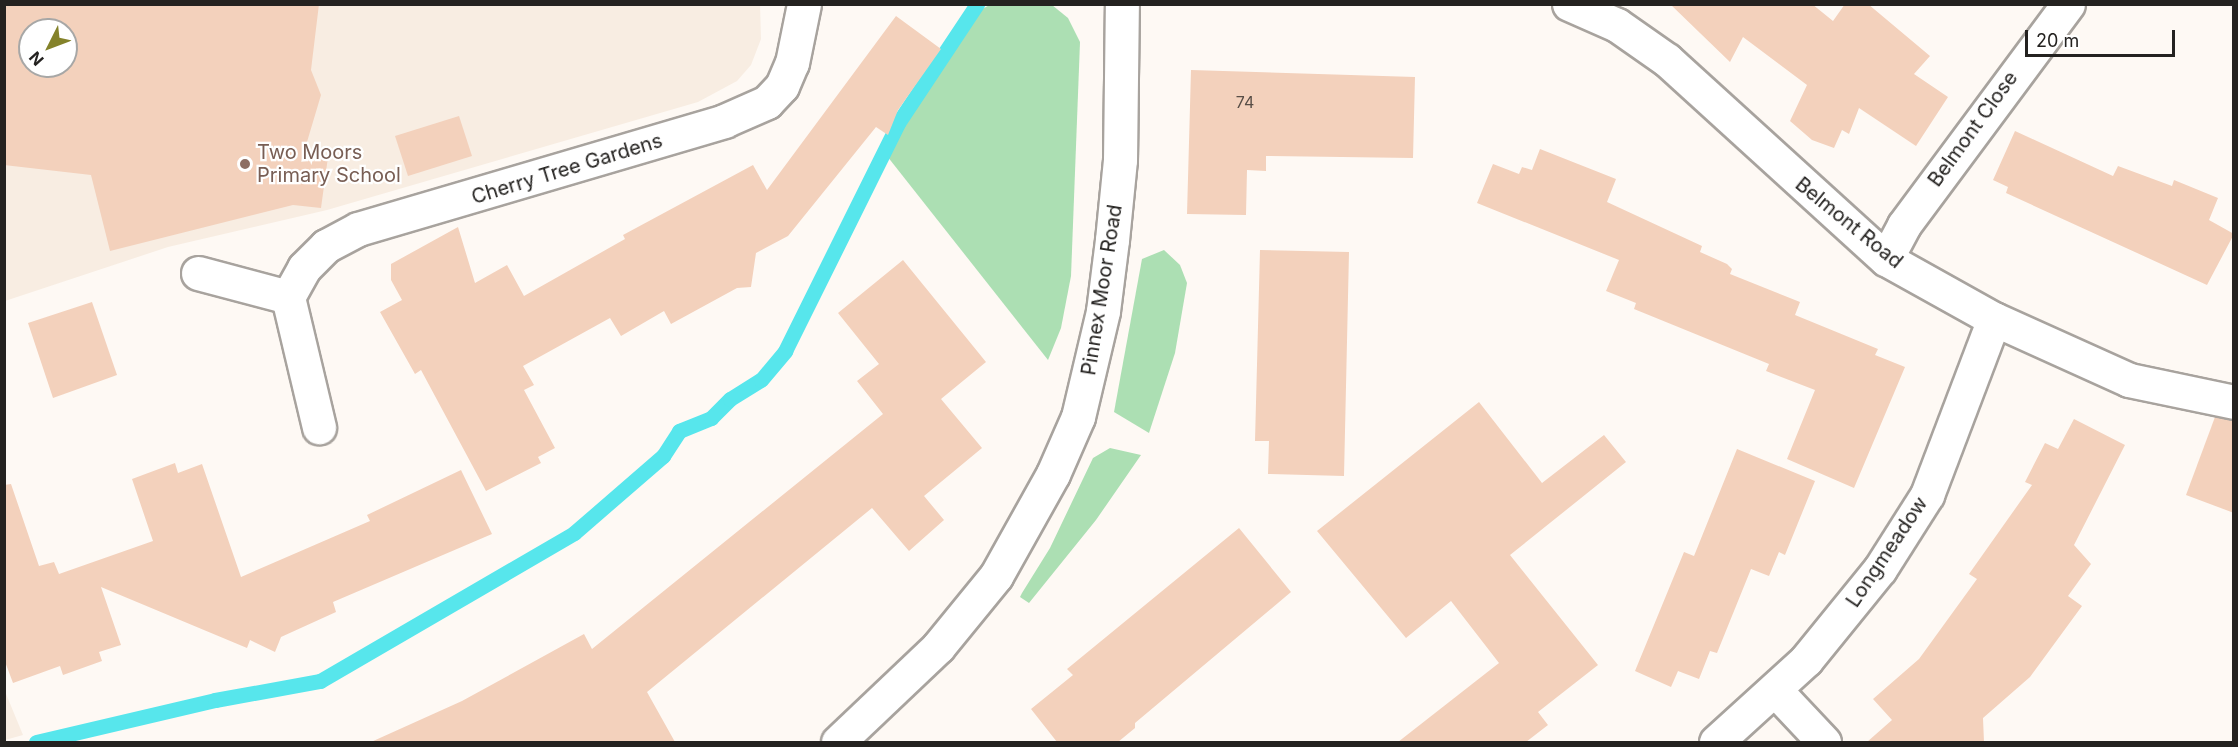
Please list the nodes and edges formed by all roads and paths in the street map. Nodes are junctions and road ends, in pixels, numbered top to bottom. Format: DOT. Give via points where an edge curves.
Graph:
graph roads {
  1 [pos="804,4"];
  2 [pos="1122,4"];
  3 [pos="1569,4"];
  4 [pos="2068,4"];
  5 [pos="1886,259"];
  6 [pos="198,273"];
  7 [pos="288,297"];
  8 [pos="1994,319"];
  9 [pos="2234,402"];
  10 [pos="319,427"];
  11 [pos="1776,691"];
  12 [pos="838,742"];
  13 [pos="1716,742"];
  14 [pos="1824,742"];
  1 -- 7 [label="street, Cherry Tree Gardens" via="792,63 782,86 767,102 724,121 358,229 326,246 304,268"];
  2 -- 12 [label="street, Pinnex Moor Road" via="1120,160 1112,240 1101,321 1078,417 1053,474 996,576 916,669"];
  3 -- 5 [label="street, Belmont Road" via="1617,25 1667,60"];
  4 -- 5 [label="street, Belmont Close" via="1904,225"];
  5 -- 8 [label="street, Belmont Road"];
  6 -- 7 [label="street"];
  7 -- 10 [label="street"];
  8 -- 9 [label="street, Belmont Road" via="2128,380"];
  8 -- 11 [label="street, Longmeadow" via="1927,495 1880,569 1838,624"];
  11 -- 13 [label="street, Longmeadow"];
  11 -- 14 [label="street"];
}
